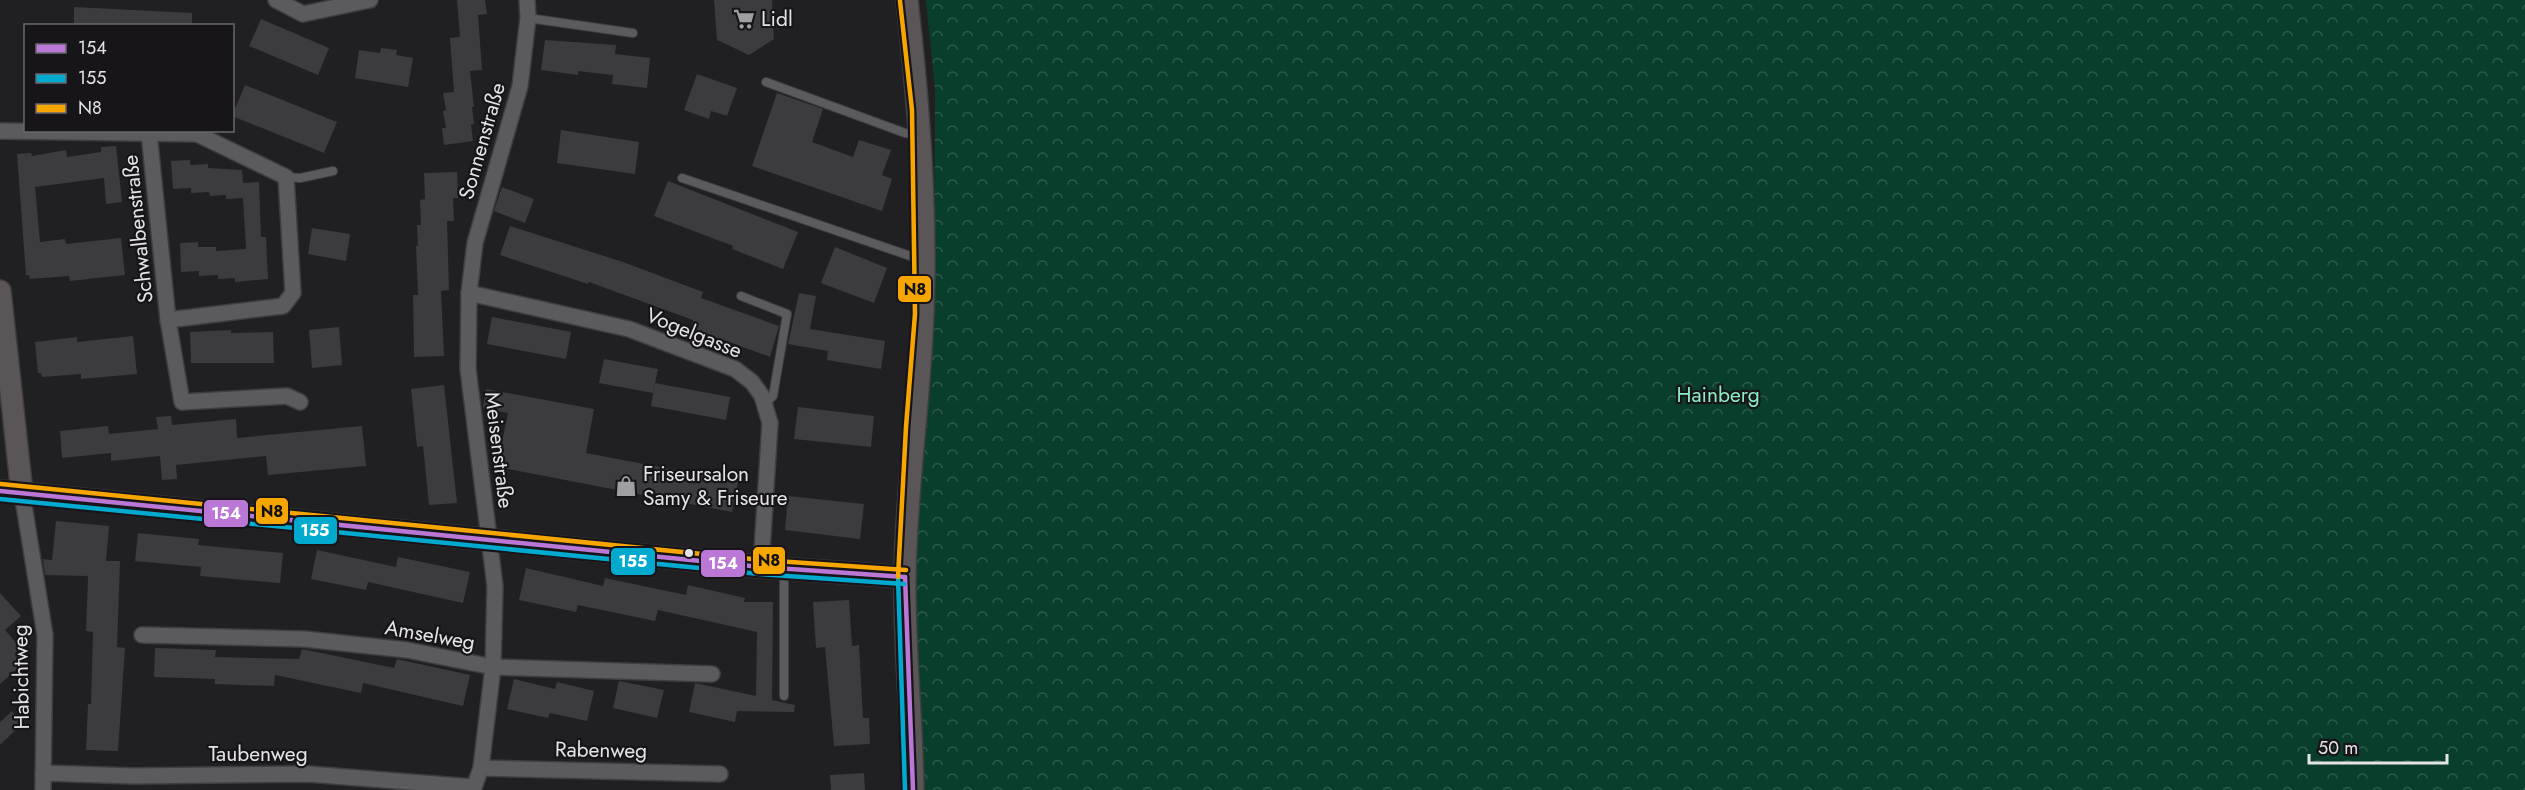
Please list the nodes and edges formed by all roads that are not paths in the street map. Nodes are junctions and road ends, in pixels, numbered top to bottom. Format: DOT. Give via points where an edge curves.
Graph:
graph roads {
  1 [pos="276,0"];
  2 [pos="370,0"];
  3 [pos="527,0"];
  4 [pos="907,0"];
  5 [pos="528,18"];
  6 [pos="633,33"];
  7 [pos="766,82"];
  8 [pos="0,131"];
  9 [pos="24,131"];
  10 [pos="74,132"];
  11 [pos="149,133"];
  12 [pos="920,135"];
  13 [pos="333,171"];
  14 [pos="286,177"];
  15 [pos="682,178"];
  16 [pos="923,260"];
  17 [pos="0,291"];
  18 [pos="469,293"];
  19 [pos="741,296"];
  20 [pos="168,320"];
  21 [pos="300,402"];
  22 [pos="765,404"];
  23 [pos="0,490"];
  24 [pos="22,493"];
  25 [pos="490,540"];
  26 [pos="761,567"];
  27 [pos="784,568"];
  28 [pos="905,577"];
  29 [pos="142,635"];
  30 [pos="493,667"];
  31 [pos="711,674"];
  32 [pos="784,696"];
  33 [pos="481,768"];
  34 [pos="43,773"];
  35 [pos="720,774"];
  36 [pos="473,789"];
  37 [pos="43,790"];
  38 [pos="913,790"];
  1 -- 2 [label="street" via="303,14"];
  3 -- 5 [label="street, Sonnenstraße"];
  4 -- 12 [label="street"];
  5 -- 6 [label="lane"];
  5 -- 18 [label="street, Sonnenstraße" via="520,86 475,243"];
  7 -- 12 [label="lane"];
  8 -- 9 [label="street, Schwalbenstraße"];
  10 -- 11 [label="street, Schwalbenstraße"];
  11 -- 14 [label="street, Schwalbenstraße" via="197,134"];
  11 -- 20 [label="street, Schwalbenstraße"];
  12 -- 16 [label="street"];
  13 -- 14 [label="lane"];
  14 -- 20 [label="street, Schwalbenstraße" via="293,292 283,306"];
  15 -- 16 [label="lane"];
  16 -- 28 [label="street" via="923,314"];
  17 -- 24 [label="street"];
  18 -- 22 [label="street, Vogelgasse" via="629,329 735,369 752,382"];
  18 -- 25 [label="street, Meisenstraße" via="468,369"];
  19 -- 22 [label="lane" via="787,314 773,396"];
  20 -- 21 [label="street, Schwalbenstraße" via="182,402 287,396"];
  22 -- 26 [label="street, Vogelgasse" via="770,423"];
  23 -- 24 [label="street"];
  24 -- 25 [label="street"];
  24 -- 34 [label="street, Habichtweg" via="45,634"];
  25 -- 26 [label="street"];
  25 -- 30 [label="street, Meisenstraße" via="495,586"];
  26 -- 27 [label="street"];
  27 -- 28 [label="street"];
  27 -- 32 [label="lane"];
  28 -- 38 [label="street"];
  29 -- 30 [label="street, Amselweg" via="304,639 407,650"];
  30 -- 31 [label="street, Amselweg"];
  30 -- 33 [label="street, Meisenstraße"];
  33 -- 35 [label="street, Rabenweg"];
  33 -- 36 [label="street, Meisenstraße"];
  34 -- 36 [label="street, Taubenweg" via="308,774"];
  34 -- 37 [label="street, Habichtweg"];
}
